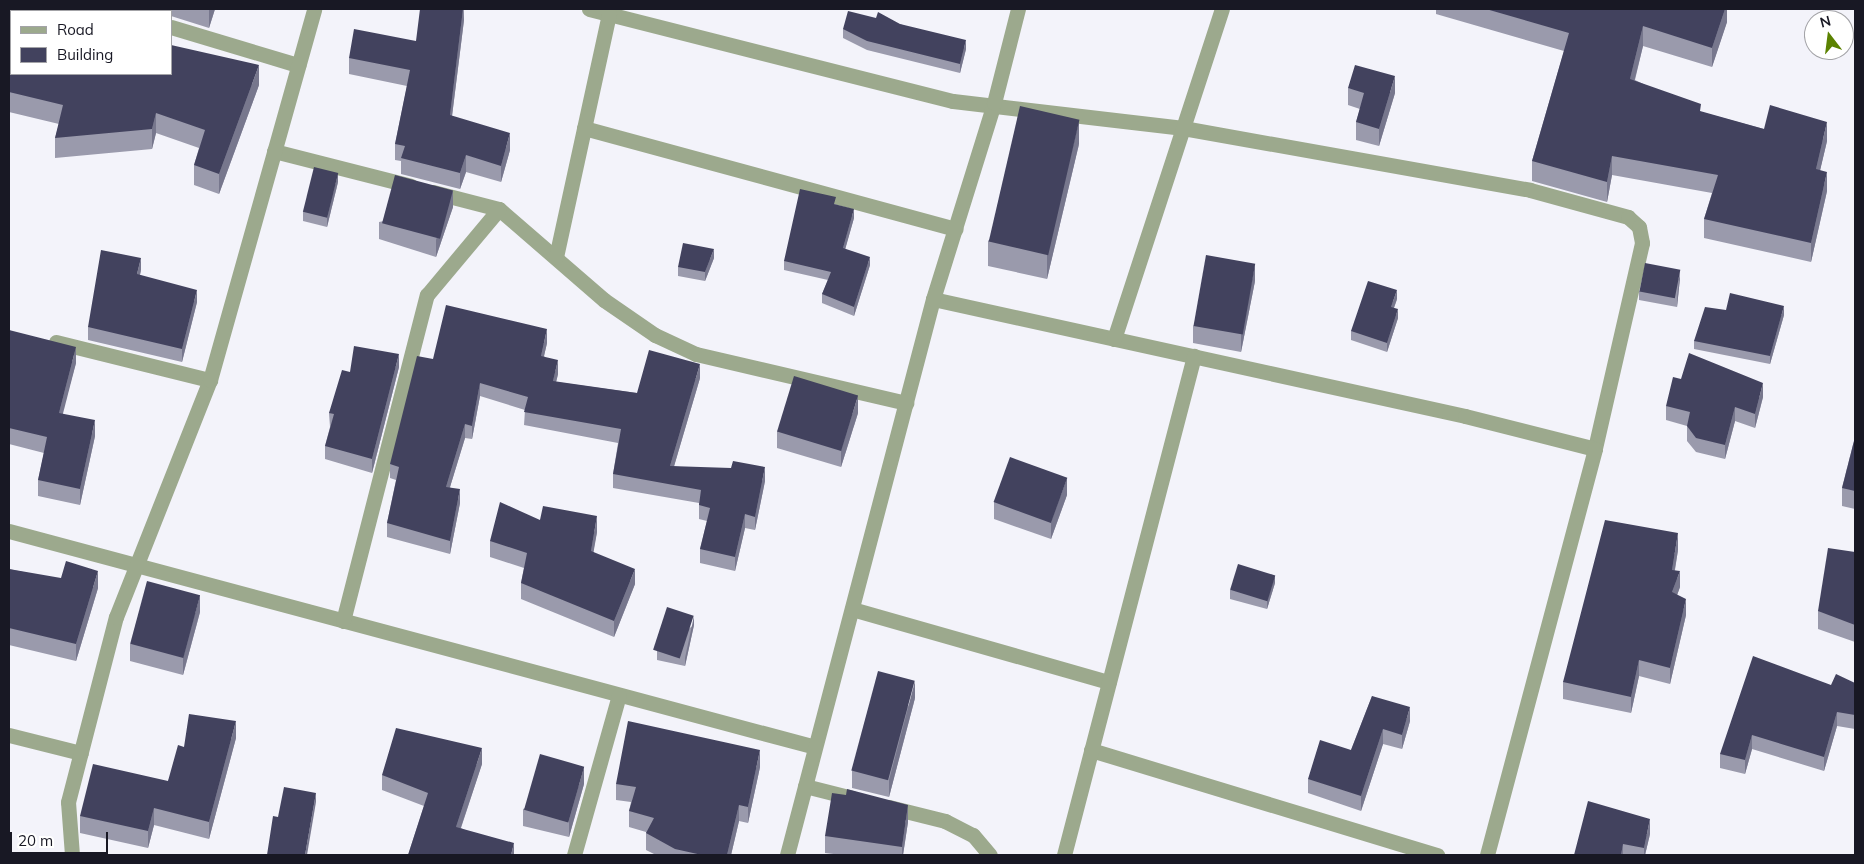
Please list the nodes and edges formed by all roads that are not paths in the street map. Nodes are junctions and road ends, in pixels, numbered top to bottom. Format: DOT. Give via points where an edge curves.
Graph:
graph roads {
  1 [pos="314,9"];
  2 [pos="589,9"];
  3 [pos="1018,9"];
  4 [pos="1222,9"];
  5 [pos="609,14"];
  6 [pos="172,27"];
  7 [pos="298,65"];
  8 [pos="994,103"];
  9 [pos="584,128"];
  10 [pos="1183,128"];
  11 [pos="274,151"];
  12 [pos="499,209"];
  13 [pos="955,229"];
  14 [pos="556,257"];
  15 [pos="934,300"];
  16 [pos="38,337"];
  17 [pos="1114,339"];
  18 [pos="1194,356"];
  19 [pos="210,380"];
  20 [pos="906,403"];
  21 [pos="1595,449"];
  22 [pos="9,531"];
  23 [pos="135,565"];
  24 [pos="852,609"];
  25 [pos="343,621"];
  26 [pos="1109,682"];
  27 [pos="619,695"];
  28 [pos="9,735"];
  29 [pos="815,747"];
  30 [pos="1091,750"];
  31 [pos="81,753"];
  32 [pos="805,786"];
  33 [pos="72,855"];
  34 [pos="574,855"];
  35 [pos="787,855"];
  36 [pos="990,855"];
  37 [pos="1064,855"];
  38 [pos="1437,855"];
  39 [pos="1487,855"];
  1 -- 7 [label="street"];
  2 -- 5 [label="street"];
  3 -- 8 [label="street"];
  4 -- 10 [label="street"];
  5 -- 8 [label="street" via="953,101"];
  5 -- 9 [label="street"];
  6 -- 7 [label="street"];
  7 -- 11 [label="street"];
  8 -- 10 [label="street"];
  8 -- 13 [label="street"];
  9 -- 13 [label="street"];
  9 -- 14 [label="street"];
  10 -- 17 [label="street"];
  10 -- 21 [label="street" via="1530,190 1628,216 1639,227 1642,244"];
  11 -- 12 [label="street"];
  11 -- 19 [label="street"];
  12 -- 14 [label="street"];
  12 -- 25 [label="street" via="427,295"];
  13 -- 15 [label="street"];
  14 -- 20 [label="street" via="604,300 656,334 696,354"];
  15 -- 17 [label="street"];
  15 -- 20 [label="street"];
  16 -- 19 [label="street"];
  17 -- 18 [label="street"];
  18 -- 21 [label="street"];
  18 -- 26 [label="street"];
  19 -- 23 [label="street"];
  20 -- 24 [label="street"];
  21 -- 39 [label="street"];
  22 -- 23 [label="street"];
  23 -- 25 [label="street"];
  23 -- 31 [label="street" via="116,617"];
  24 -- 26 [label="street"];
  24 -- 29 [label="street"];
  25 -- 27 [label="street"];
  26 -- 30 [label="street"];
  27 -- 29 [label="street"];
  27 -- 34 [label="street"];
  28 -- 31 [label="street"];
  29 -- 32 [label="street"];
  30 -- 37 [label="street"];
  30 -- 38 [label="street"];
  31 -- 33 [label="street" via="68,802"];
  32 -- 35 [label="street"];
  32 -- 36 [label="street" via="945,821 973,835"];
}
